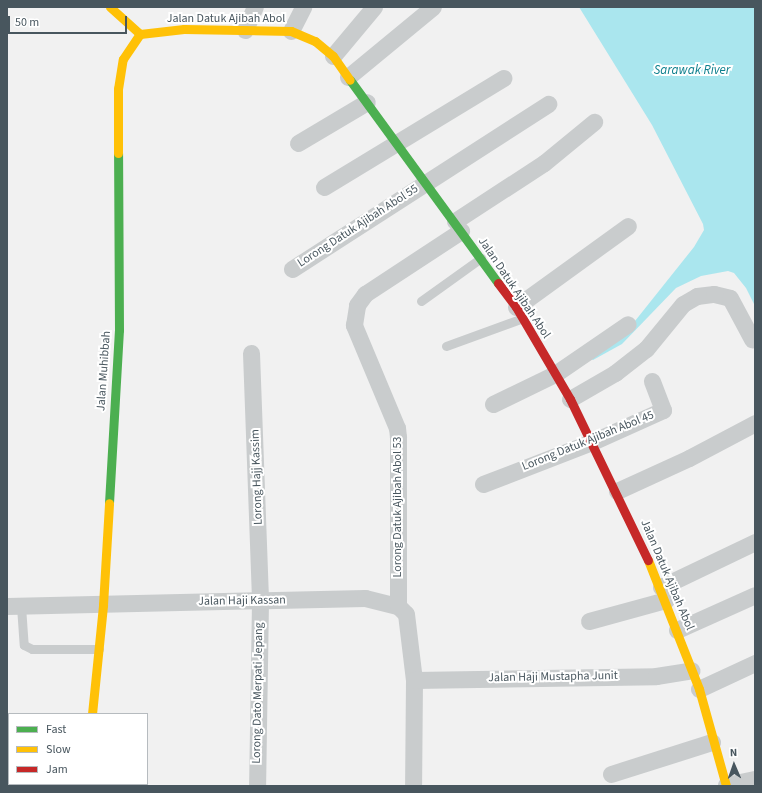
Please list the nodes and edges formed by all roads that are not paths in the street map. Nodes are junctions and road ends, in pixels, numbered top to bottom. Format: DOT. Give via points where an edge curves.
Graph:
graph roads {
  1 [pos="110,7"];
  2 [pos="255,7"];
  3 [pos="303,7"];
  4 [pos="374,7"];
  5 [pos="433,7"];
  6 [pos="245,30"];
  7 [pos="291,31"];
  8 [pos="140,34"];
  9 [pos="333,56"];
  10 [pos="348,77"];
  11 [pos="503,78"];
  12 [pos="367,102"];
  13 [pos="548,104"];
  14 [pos="594,122"];
  15 [pos="298,143"];
  16 [pos="397,144"];
  17 [pos="424,183"];
  18 [pos="324,187"];
  19 [pos="458,226"];
  20 [pos="628,226"];
  21 [pos="481,258"];
  22 [pos="292,269"];
  23 [pos="421,301"];
  24 [pos="519,312"];
  25 [pos="628,324"];
  26 [pos="752,339"];
  27 [pos="446,346"];
  28 [pos="251,353"];
  29 [pos="555,374"];
  30 [pos="652,381"];
  31 [pos="570,399"];
  32 [pos="493,404"];
  33 [pos="755,423"];
  34 [pos="592,442"];
  35 [pos="483,484"];
  36 [pos="617,491"];
  37 [pos="755,542"];
  38 [pos="664,594"];
  39 [pos="755,595"];
  40 [pos="260,601"];
  41 [pos="103,605"];
  42 [pos="14,606"];
  43 [pos="398,606"];
  44 [pos="589,621"];
  45 [pos="677,630"];
  46 [pos="99,649"];
  47 [pos="755,663"];
  48 [pos="692,670"];
  49 [pos="414,680"];
  50 [pos="699,689"];
  51 [pos="92,713"];
  52 [pos="712,742"];
  53 [pos="611,774"];
  54 [pos="755,779"];
  55 [pos="257,786"];
  56 [pos="413,786"];
  57 [pos="726,786"];
  1 -- 8 [label="main road"];
  2 -- 6 [label="street"];
  3 -- 7 [label="street"];
  4 -- 9 [label="street"];
  5 -- 10 [label="street"];
  6 -- 7 [label="main road, Jalan Datuk Ajibah Abol"];
  6 -- 8 [label="main road, Jalan Datuk Ajibah Abol" via="184,29"];
  7 -- 9 [label="main road, Jalan Datuk Ajibah Abol" via="315,41"];
  8 -- 41 [label="main road, Jalan Muhibbah" via="123,59 118,89 119,316"];
  9 -- 10 [label="main road, Jalan Datuk Ajibah Abol"];
  10 -- 12 [label="main road, Jalan Datuk Ajibah Abol"];
  11 -- 16 [label="street"];
  12 -- 15 [label="street"];
  12 -- 16 [label="main road, Jalan Datuk Ajibah Abol"];
  13 -- 17 [label="street, Lorong Datuk Ajibah Abol 55"];
  14 -- 19 [label="street, Lorong Datuk Ajibah Abol 53" via="544,163"];
  16 -- 17 [label="main road, Jalan Datuk Ajibah Abol"];
  16 -- 18 [label="street"];
  17 -- 19 [label="main road, Jalan Datuk Ajibah Abol"];
  17 -- 22 [label="street, Lorong Datuk Ajibah Abol 55"];
  19 -- 21 [label="main road, Jalan Datuk Ajibah Abol"];
  19 -- 43 [label="street, Lorong Datuk Ajibah Abol 53" via="365,294 357,304 354,325 397,428"];
  20 -- 24 [label="street"];
  21 -- 23 [label="lane"];
  21 -- 24 [label="main road, Jalan Datuk Ajibah Abol"];
  24 -- 27 [label="lane"];
  24 -- 29 [label="main road, Jalan Datuk Ajibah Abol"];
  25 -- 29 [label="street"];
  26 -- 31 [label="street" via="730,298 714,294 697,296 683,304 646,349 615,373"];
  28 -- 40 [label="street, Lorong Hajj Kassim"];
  29 -- 31 [label="main road, Jalan Datuk Ajibah Abol"];
  29 -- 32 [label="street"];
  30 -- 34 [label="street, Lorong Datuk Ajibah Abol 45" via="663,410"];
  31 -- 34 [label="main road, Jalan Datuk Ajibah Abol"];
  33 -- 36 [label="street" via="689,458"];
  34 -- 35 [label="street, Lorong Datuk Ajibah Abol 45"];
  34 -- 36 [label="main road, Jalan Datuk Ajibah Abol"];
  36 -- 38 [label="main road, Jalan Datuk Ajibah Abol"];
  37 -- 38 [label="street"];
  38 -- 44 [label="street"];
  38 -- 45 [label="main road, Jalan Datuk Ajibah Abol"];
  39 -- 45 [label="street"];
  40 -- 41 [label="street, Jalan Haji Kassan"];
  40 -- 43 [label="street, Jalan Haji Kassan" via="365,598"];
  40 -- 55 [label="street, Lorong Dato Merpati Jepang"];
  41 -- 42 [label="street, Jalan Haji Kassan"];
  41 -- 46 [label="main road, Jalan Muhibbah"];
  42 -- 46 [label="lane" via="24,645 32,649"];
  43 -- 49 [label="street" via="406,614"];
  45 -- 48 [label="main road, Jalan Datuk Ajibah Abol"];
  46 -- 51 [label="main road, Jalan Muhibbah"];
  47 -- 50 [label="street"];
  48 -- 49 [label="street, Jalan Haji Mustapha Junit" via="656,676"];
  48 -- 50 [label="main road, Jalan Datuk Ajibah Abol"];
  49 -- 56 [label="street"];
  50 -- 52 [label="main road, Jalan Datuk Ajibah Abol"];
  52 -- 53 [label="street"];
  52 -- 57 [label="main road, Jalan Datuk Ajibah Abol"];
  54 -- 57 [label="street"];
}
